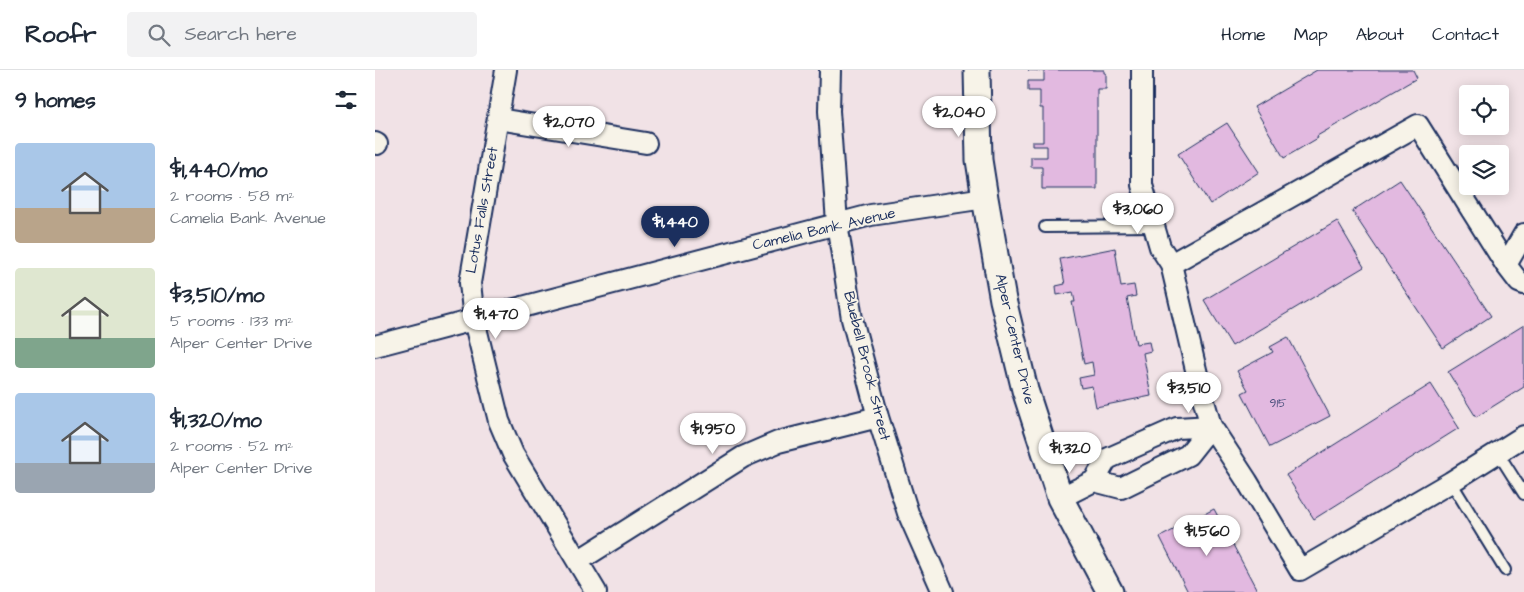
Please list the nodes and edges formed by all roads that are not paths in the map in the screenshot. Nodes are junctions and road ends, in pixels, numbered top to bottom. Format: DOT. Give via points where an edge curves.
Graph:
graph roads {
  1 [pos="506,70"];
  2 [pos="829,70"];
  3 [pos="977,70"];
  4 [pos="1142,70"];
  5 [pos="498,119"];
  6 [pos="646,143"];
  7 [pos="985,198"];
  8 [pos="837,223"];
  9 [pos="1154,226"];
  10 [pos="1045,227"];
  11 [pos="1524,234"];
  12 [pos="1171,264"];
  13 [pos="1506,264"];
  14 [pos="1524,284"];
  15 [pos="474,320"];
  16 [pos="375,346"];
  17 [pos="878,417"];
  18 [pos="1211,426"];
  19 [pos="1524,436"];
  20 [pos="1498,452"];
  21 [pos="1094,481"];
  22 [pos="1451,482"];
  23 [pos="1524,494"];
  24 [pos="1060,498"];
  25 [pos="579,561"];
  26 [pos="1505,570"];
  27 [pos="596,592"];
  28 [pos="943,592"];
  29 [pos="1110,592"];
  1 -- 5 [label="street, Lotus Falls Street"];
  2 -- 8 [label="street, Bluebell Brook Street"];
  3 -- 7 [label="street, Alper Center Drive" via="979,160"];
  4 -- 9 [label="street" via="1142,185"];
  5 -- 6 [label="street"];
  5 -- 15 [label="street, Lotus Falls Street" via="470,283"];
  7 -- 8 [label="street, Camelia Bank Avenue"];
  7 -- 24 [label="street, Alper Center Drive" via="1003,300 1025,390"];
  8 -- 15 [label="street, Camelia Bank Avenue"];
  8 -- 17 [label="street, Bluebell Brook Street" via="852,319"];
  9 -- 10 [label="lane"];
  9 -- 12 [label="street" via="1160,247"];
  11 -- 13 [label="street"];
  12 -- 13 [label="street" via="1418,125"];
  12 -- 18 [label="street"];
  13 -- 14 [label="street"];
  15 -- 16 [label="street, Camelia Bank Avenue"];
  15 -- 25 [label="street, Lotus Falls Street" via="499,421 513,454"];
  17 -- 25 [label="street" via="778,442 743,457"];
  17 -- 28 [label="street, Bluebell Brook Street" via="908,513"];
  18 -- 21 [label="street" via="1177,428 1107,459"];
  18 -- 21 [label="street" via="1187,455 1121,488"];
  18 -- 22 [label="street" via="1299,570"];
  19 -- 20 [label="street"];
  20 -- 22 [label="street"];
  20 -- 23 [label="lane"];
  21 -- 24 [label="street"];
  22 -- 26 [label="lane"];
  24 -- 29 [label="street, Alper Center Drive"];
  25 -- 27 [label="street, Lotus Falls Street"];
}
